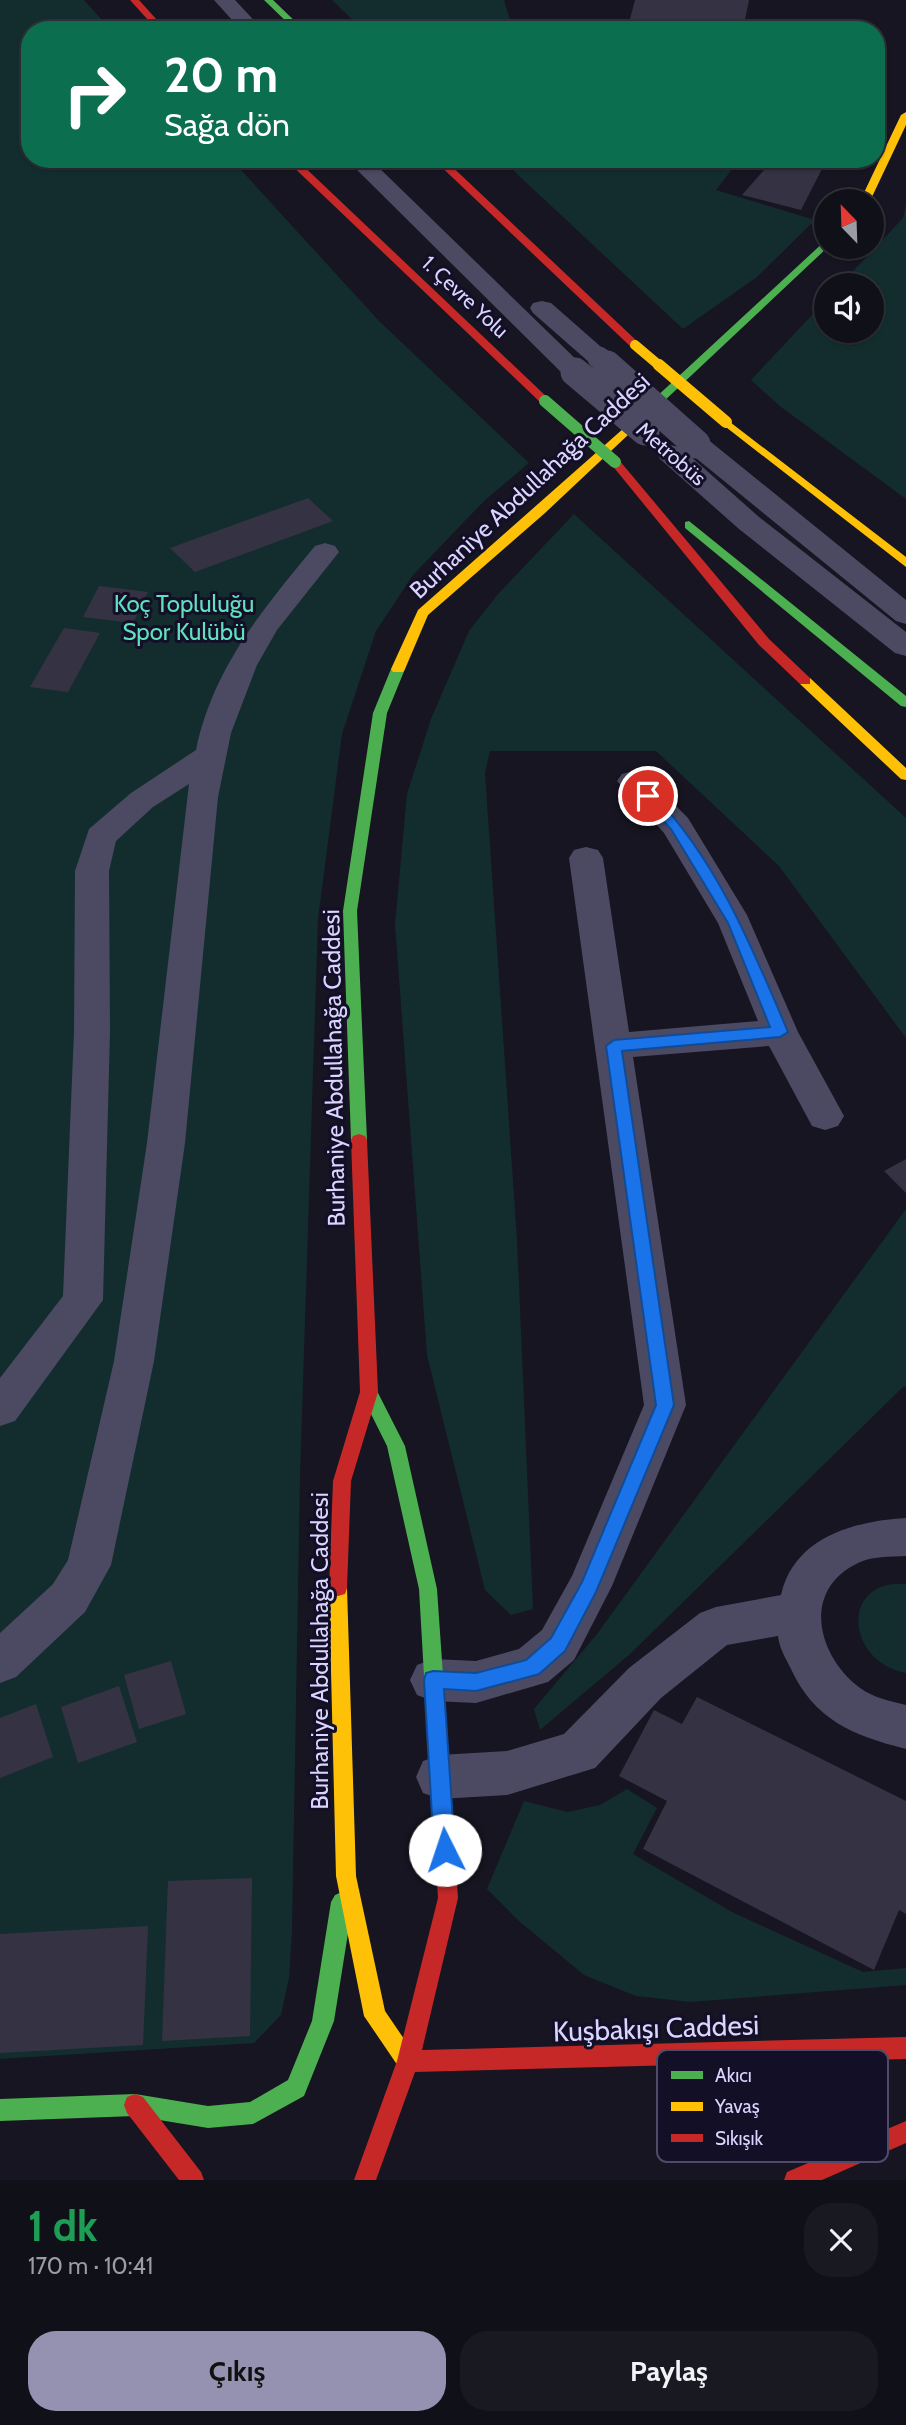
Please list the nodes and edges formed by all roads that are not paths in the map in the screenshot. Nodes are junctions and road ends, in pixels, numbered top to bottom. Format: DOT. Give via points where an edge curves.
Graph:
graph roads {
  1 [pos="134,0"];
  2 [pos="201,0"];
  3 [pos="224,0"];
  4 [pos="268,0"];
  5 [pos="154,21"];
  6 [pos="221,21"];
  7 [pos="244,21"];
  8 [pos="290,21"];
  9 [pos="906,115"];
  10 [pos="885,159"];
  11 [pos="299,168"];
  12 [pos="366,168"];
  13 [pos="388,168"];
  14 [pos="448,168"];
  15 [pos="881,168"];
  16 [pos="871,189"];
  17 [pos="814,254"];
  18 [pos="683,448"];
  19 [pos="615,463"];
  20 [pos="326,552"];
  21 [pos="906,563"];
  22 [pos="906,615"];
  23 [pos="906,647"];
  24 [pos="906,702"];
  25 [pos="210,755"];
  26 [pos="906,776"];
  27 [pos="633,781"];
  28 [pos="586,858"];
  29 [pos="780,1032"];
  30 [pos="614,1046"];
  31 [pos="825,1116"];
  32 [pos="369,1392"];
  33 [pos="0,1409"];
  34 [pos="906,1537"];
  35 [pos="798,1612"];
  36 [pos="0,1662"];
  37 [pos="433,1680"];
  38 [pos="906,1727"];
  39 [pos="440,1777"];
  40 [pos="346,1876"];
  41 [pos="906,2048"];
  42 [pos="829,2050"];
  43 [pos="657,2054"];
  44 [pos="408,2061"];
  45 [pos="135,2105"];
  46 [pos="0,2110"];
  47 [pos="906,2132"];
  48 [pos="888,2140"];
  49 [pos="837,2162"];
  50 [pos="193,2180"];
  51 [pos="365,2180"];
  52 [pos="795,2180"];
  1 -- 5 [label="main road"];
  2 -- 6 [label="lane"];
  3 -- 7 [label="lane"];
  4 -- 8 [label="main road"];
  9 -- 10 [label="main road"];
  11 -- 19 [label="main road, 1. Çevre Yolu, bridge"];
  12 -- 18 [label="lane, Metrobüs, bridge" via="575,372"];
  13 -- 18 [label="lane, Metrobüs, bridge" via="425,207 599,358"];
  14 -- 21 [label="main road, bridge" via="635,345"];
  15 -- 16 [label="main road"];
  17 -- 32 [label="main road, Burhaniye Abdullahağa Caddesi" via="541,510 422,613 380,713 350,911"];
  18 -- 22 [label="lane, Metrobüs"];
  18 -- 23 [label="lane, Metrobüs" via="749,523"];
  19 -- 24 [label="main road"];
  19 -- 26 [label="main road" via="764,642"];
  20 -- 25 [label="lane" via="264,627 242,665"];
  25 -- 33 [label="lane" via="142,800 101,837 92,871 83,1300"];
  25 -- 36 [label="lane" via="166,1143 134,1361 89,1564 69,1598"];
  27 -- 29 [label="lane" via="676,826 735,923"];
  28 -- 30 [label="lane"];
  29 -- 30 [label="lane"];
  29 -- 31 [label="lane"];
  30 -- 37 [label="lane" via="665,1405 590,1586 558,1645 532,1667 476,1682"];
  32 -- 37 [label="main road" via="396,1446 428,1589"];
  32 -- 40 [label="main road, Burhaniye Abdullahağa Caddesi" via="342,1481 338,1602"];
  34 -- 35 [label="lane" via="881,1536 849,1544 823,1560 805,1584"];
  35 -- 38 [label="lane" via="801,1644 815,1674 840,1700 870,1718"];
  35 -- 39 [label="lane" via="716,1627 645,1683 578,1752 507,1773"];
  37 -- 39 [label="main road"];
  39 -- 44 [label="main road" via="448,1898"];
  40 -- 44 [label="main road, Burhaniye Abdullahağa Caddesi" via="375,2016"];
  40 -- 45 [label="main road" via="323,2021 296,2088 253,2113 208,2117"];
  41 -- 42 [label="main road, Kuşbakışı Caddesi"];
  43 -- 44 [label="main road, Kuşbakışı Caddesi"];
  44 -- 51 [label="main road"];
  45 -- 46 [label="main road"];
  45 -- 50 [label="main road"];
  47 -- 48 [label="main road"];
  49 -- 52 [label="main road"];
}
